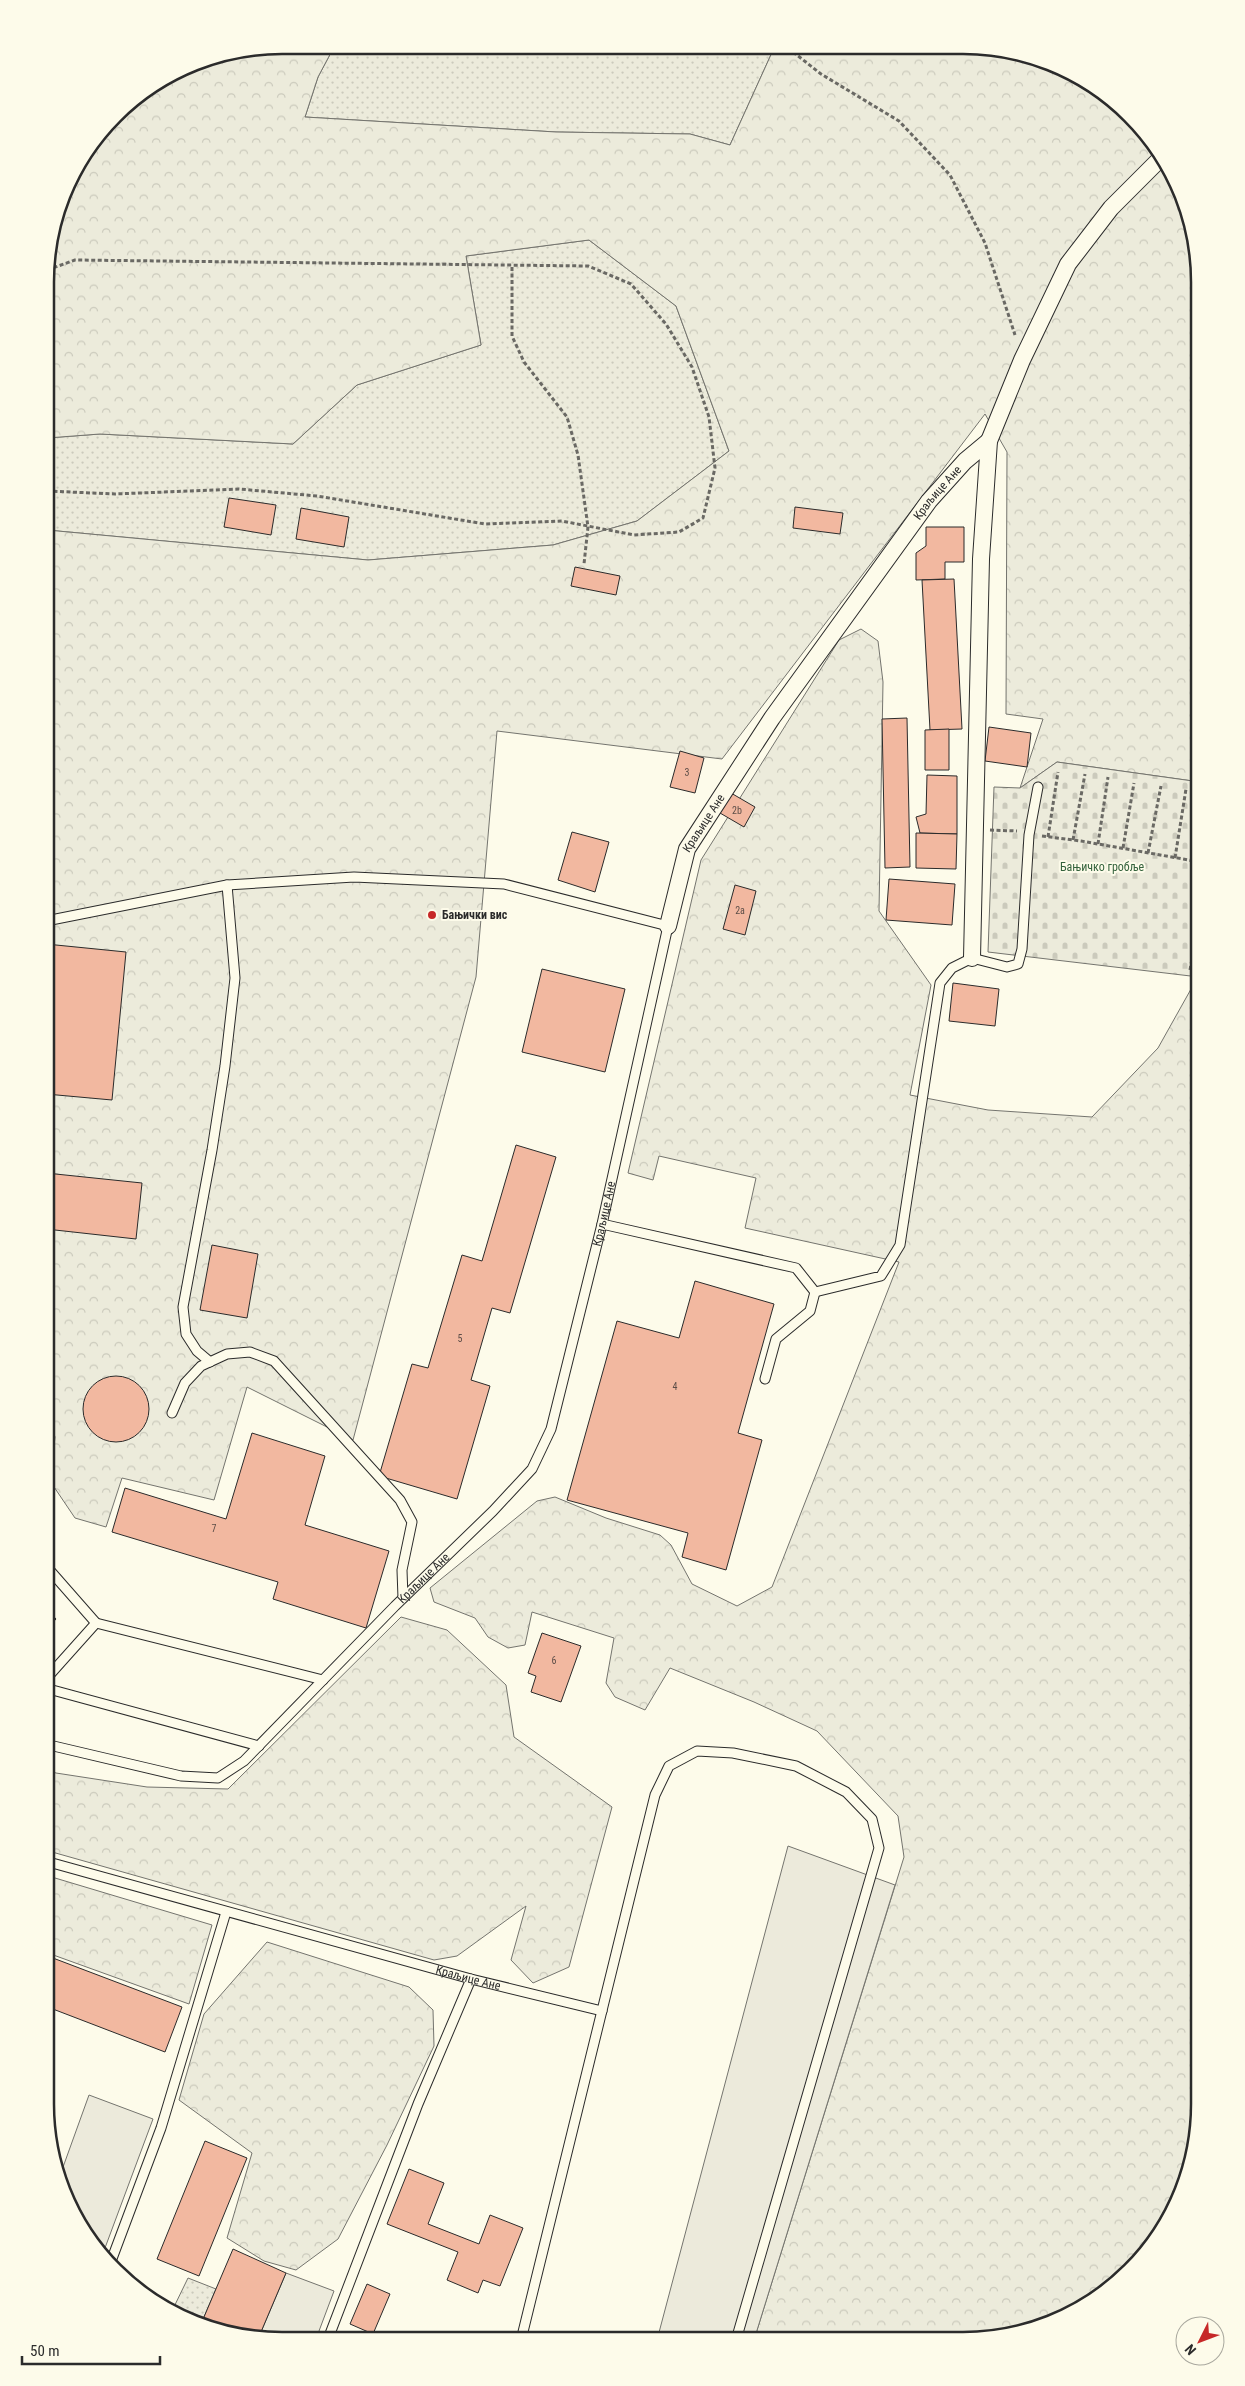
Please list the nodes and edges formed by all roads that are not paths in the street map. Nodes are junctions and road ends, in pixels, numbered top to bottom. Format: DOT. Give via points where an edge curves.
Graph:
graph roads {
  1 [pos="1157,162"];
  2 [pos="989,441"];
  3 [pos="1038,787"];
  4 [pos="227,885"];
  5 [pos="54,919"];
  6 [pos="668,926"];
  7 [pos="972,958"];
  8 [pos="602,1224"];
  9 [pos="815,1292"];
  10 [pos="210,1362"];
  11 [pos="765,1379"];
  12 [pos="172,1414"];
  13 [pos="54,1575"];
  14 [pos="403,1598"];
  15 [pos="96,1624"];
  16 [pos="54,1671"];
  17 [pos="323,1680"];
  18 [pos="54,1690"];
  19 [pos="54,1746"];
  20 [pos="258,1746"];
  21 [pos="54,1864"];
  22 [pos="226,1912"];
  23 [pos="471,1979"];
  24 [pos="602,2011"];
  25 [pos="112,2258"];
  26 [pos="331,2332"];
  27 [pos="523,2332"];
  28 [pos="738,2332"];
  1 -- 2 [label="street" via="1111,208 1068,264 1022,360"];
  2 -- 6 [label="street, Краљице Ане" via="929,501 772,718 687,849"];
  2 -- 7 [label="street" via="981,559"];
  3 -- 7 [label="lane" via="1030,833 1022,949 1018,964 1007,967"];
  4 -- 5 [label="lane"];
  4 -- 6 [label="lane" via="354,877 504,884"];
  4 -- 10 [label="lane" via="235,978 214,1141 183,1307 186,1334 197,1351"];
  6 -- 8 [label="lane, Краљице Ане"];
  7 -- 9 [label="lane" via="952,968 940,982 900,1245 881,1276"];
  8 -- 9 [label="lane" via="796,1268"];
  8 -- 14 [label="lane, Краљице Ане" via="551,1429 532,1469"];
  9 -- 11 [label="lane" via="810,1311 776,1339"];
  10 -- 12 [label="lane" via="200,1366 185,1383"];
  10 -- 14 [label="lane" via="227,1354 250,1352 274,1361 400,1500 412,1522 402,1570"];
  13 -- 15 [label="lane"];
  14 -- 17 [label="lane, Краљице Ане"];
  15 -- 16 [label="lane"];
  15 -- 17 [label="lane"];
  17 -- 20 [label="lane, Краљице Ане"];
  18 -- 20 [label="lane"];
  19 -- 20 [label="lane, Краљице Ане" via="181,1776 218,1778 244,1761"];
  21 -- 22 [label="lane, Краљице Ане"];
  22 -- 23 [label="lane, Краљице Ане"];
  22 -- 25 [label="lane" via="162,2128"];
  23 -- 24 [label="lane, Краљице Ане"];
  23 -- 26 [label="lane" via="415,2113"];
  24 -- 27 [label="lane"];
  24 -- 28 [label="lane" via="655,1795 669,1766 696,1751 733,1753 796,1766 846,1792 872,1819 879,1848"];
}
